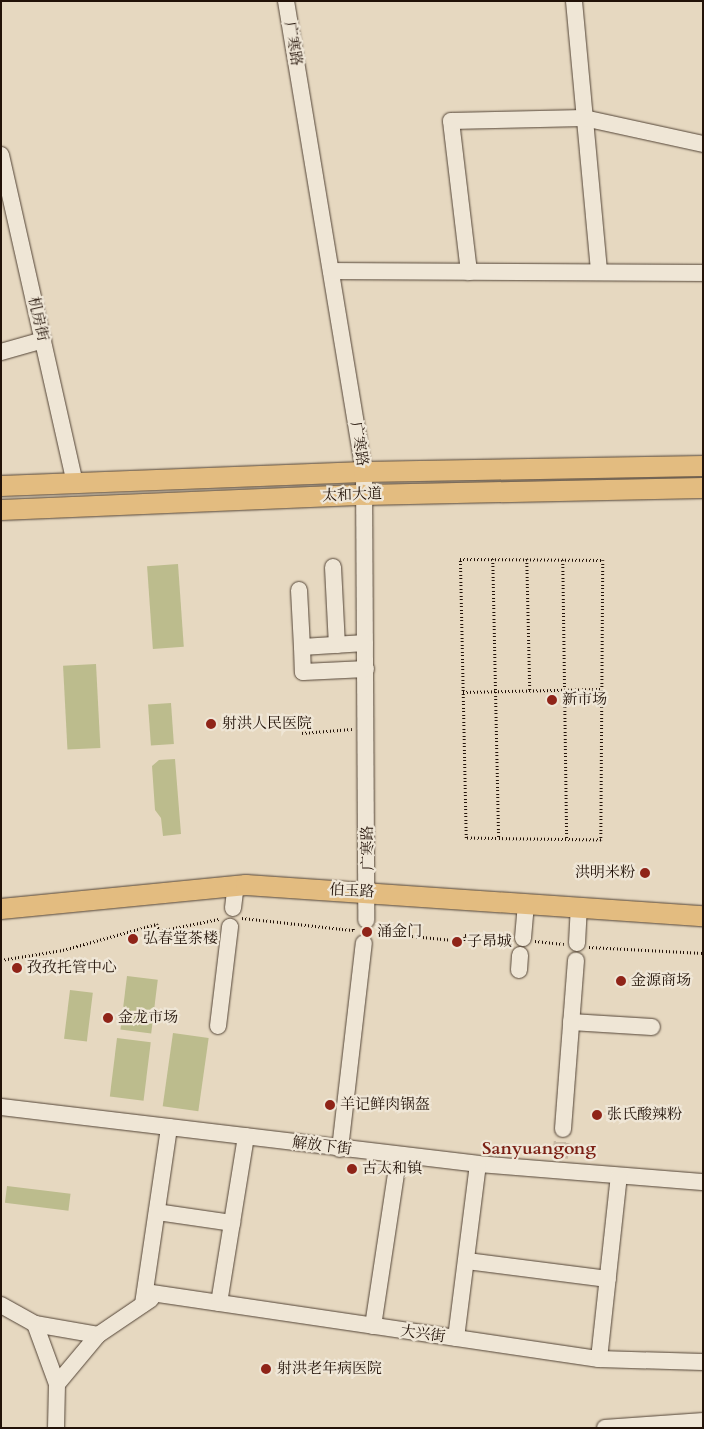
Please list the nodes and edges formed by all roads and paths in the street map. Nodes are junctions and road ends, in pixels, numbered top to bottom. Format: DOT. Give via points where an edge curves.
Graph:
graph roads {
  1 [pos="286,1"];
  2 [pos="574,1"];
  3 [pos="584,118"];
  4 [pos="703,144"];
  5 [pos="1,155"];
  6 [pos="331,271"];
  7 [pos="469,272"];
  8 [pos="599,272"];
  9 [pos="703,273"];
  10 [pos="43,340"];
  11 [pos="1,352"];
  12 [pos="703,466"];
  13 [pos="364,472"];
  14 [pos="75,484"];
  15 [pos="1,486"];
  16 [pos="703,488"];
  17 [pos="364,495"];
  18 [pos="1,510"];
  19 [pos="493,559"];
  20 [pos="527,559"];
  21 [pos="563,560"];
  22 [pos="333,567"];
  23 [pos="299,590"];
  24 [pos="365,643"];
  25 [pos="337,645"];
  26 [pos="302,647"];
  27 [pos="366,669"];
  28 [pos="602,689"];
  29 [pos="530,690"];
  30 [pos="565,690"];
  31 [pos="496,691"];
  32 [pos="463,692"];
  33 [pos="366,728"];
  34 [pos="302,733"];
  35 [pos="499,838"];
  36 [pos="567,840"];
  37 [pos="236,885"];
  38 [pos="368,892"];
  39 [pos="526,904"];
  40 [pos="233,908"];
  41 [pos="1,909"];
  42 [pos="579,909"];
  43 [pos="703,916"];
  44 [pos="366,920"];
  45 [pos="230,927"];
  46 [pos="523,938"];
  47 [pos="364,943"];
  48 [pos="577,943"];
  49 [pos="576,961"];
  50 [pos="571,1022"];
  51 [pos="218,1026"];
  52 [pos="652,1027"];
  53 [pos="1,1107"];
  54 [pos="169,1127"];
  55 [pos="563,1129"];
  56 [pos="246,1136"];
  57 [pos="340,1148"];
  58 [pos="399,1155"];
  59 [pos="478,1164"];
  60 [pos="619,1176"];
  61 [pos="703,1182"];
  62 [pos="157,1212"];
  63 [pos="232,1224"];
  64 [pos="467,1261"];
  65 [pos="608,1279"];
  66 [pos="149,1297"];
  67 [pos="219,1303"];
  68 [pos="1,1305"];
  69 [pos="35,1324"];
  70 [pos="373,1326"];
  71 [pos="98,1335"];
  72 [pos="456,1338"];
  73 [pos="599,1359"];
  74 [pos="703,1362"];
  75 [pos="57,1384"];
  76 [pos="703,1421"];
  77 [pos="56,1428"];
  78 [pos="605,1428"];
  1 -- 6 [label="street, 广寒路"];
  2 -- 3 [label="street"];
  3 -- 4 [label="street"];
  3 -- 7 [label="street" via="451,121"];
  3 -- 8 [label="street"];
  5 -- 10 [label="street, 机房街"];
  6 -- 7 [label="street"];
  6 -- 13 [label="street, 广寒路"];
  7 -- 8 [label="street"];
  8 -- 9 [label="street"];
  10 -- 11 [label="street"];
  10 -- 14 [label="street, 机房街"];
  12 -- 13 [label="main road, 太和大道"];
  13 -- 14 [label="main road, 太和大道"];
  13 -- 17 [label="street, 广寒路"];
  14 -- 15 [label="main road, 太和大道"];
  16 -- 17 [label="main road, 太和大道"];
  17 -- 18 [label="main road, 太和大道"];
  17 -- 24 [label="street, 广寒路"];
  19 -- 20 [label="path"];
  19 -- 31 [label="path"];
  19 -- 32 [label="path" via="460,559"];
  20 -- 21 [label="path"];
  20 -- 29 [label="path"];
  21 -- 28 [label="path" via="603,560"];
  21 -- 30 [label="path"];
  22 -- 25 [label="street"];
  23 -- 26 [label="street"];
  24 -- 25 [label="street"];
  24 -- 27 [label="street, 广寒路"];
  25 -- 26 [label="street"];
  26 -- 27 [label="street" via="303,672"];
  27 -- 33 [label="street, 广寒路"];
  28 -- 30 [label="path"];
  28 -- 36 [label="path" via="601,840"];
  29 -- 30 [label="path"];
  29 -- 31 [label="path"];
  30 -- 36 [label="path"];
  31 -- 32 [label="path"];
  31 -- 35 [label="path"];
  32 -- 35 [label="path" via="466,838"];
  33 -- 34 [label="path"];
  33 -- 38 [label="street, 广寒路"];
  35 -- 36 [label="path"];
  37 -- 38 [label="main road, 伯玉路"];
  37 -- 40 [label="street"];
  37 -- 41 [label="main road, 伯玉路"];
  38 -- 39 [label="main road, 伯玉路"];
  38 -- 44 [label="street, 广寒路"];
  39 -- 42 [label="main road, 伯玉路"];
  39 -- 46 [label="street"];
  42 -- 43 [label="main road, 伯玉路"];
  42 -- 48 [label="street"];
  45 -- 51 [label="street"];
  47 -- 57 [label="street"];
  49 -- 50 [label="street"];
  50 -- 52 [label="street"];
  50 -- 55 [label="street"];
  53 -- 54 [label="street, 解放下街"];
  54 -- 56 [label="street, 解放下街"];
  54 -- 62 [label="street"];
  56 -- 57 [label="street, 解放下街"];
  56 -- 63 [label="street"];
  57 -- 58 [label="street, 解放下街"];
  58 -- 59 [label="street, 解放下街"];
  58 -- 70 [label="street"];
  59 -- 60 [label="street, 解放下街" via="560,1165"];
  59 -- 64 [label="street"];
  60 -- 61 [label="street, 解放下街"];
  60 -- 65 [label="street"];
  62 -- 63 [label="street"];
  62 -- 66 [label="street"];
  63 -- 67 [label="street"];
  64 -- 65 [label="street"];
  64 -- 72 [label="street"];
  65 -- 73 [label="street"];
  66 -- 67 [label="street, 大兴街"];
  66 -- 71 [label="street"];
  67 -- 70 [label="street, 大兴街"];
  68 -- 69 [label="street"];
  69 -- 71 [label="street"];
  69 -- 75 [label="street"];
  70 -- 72 [label="street, 大兴街"];
  71 -- 75 [label="street"];
  72 -- 73 [label="street, 大兴街"];
  73 -- 74 [label="street, 大兴街"];
  75 -- 77 [label="street"];
  76 -- 78 [label="street"];
}
